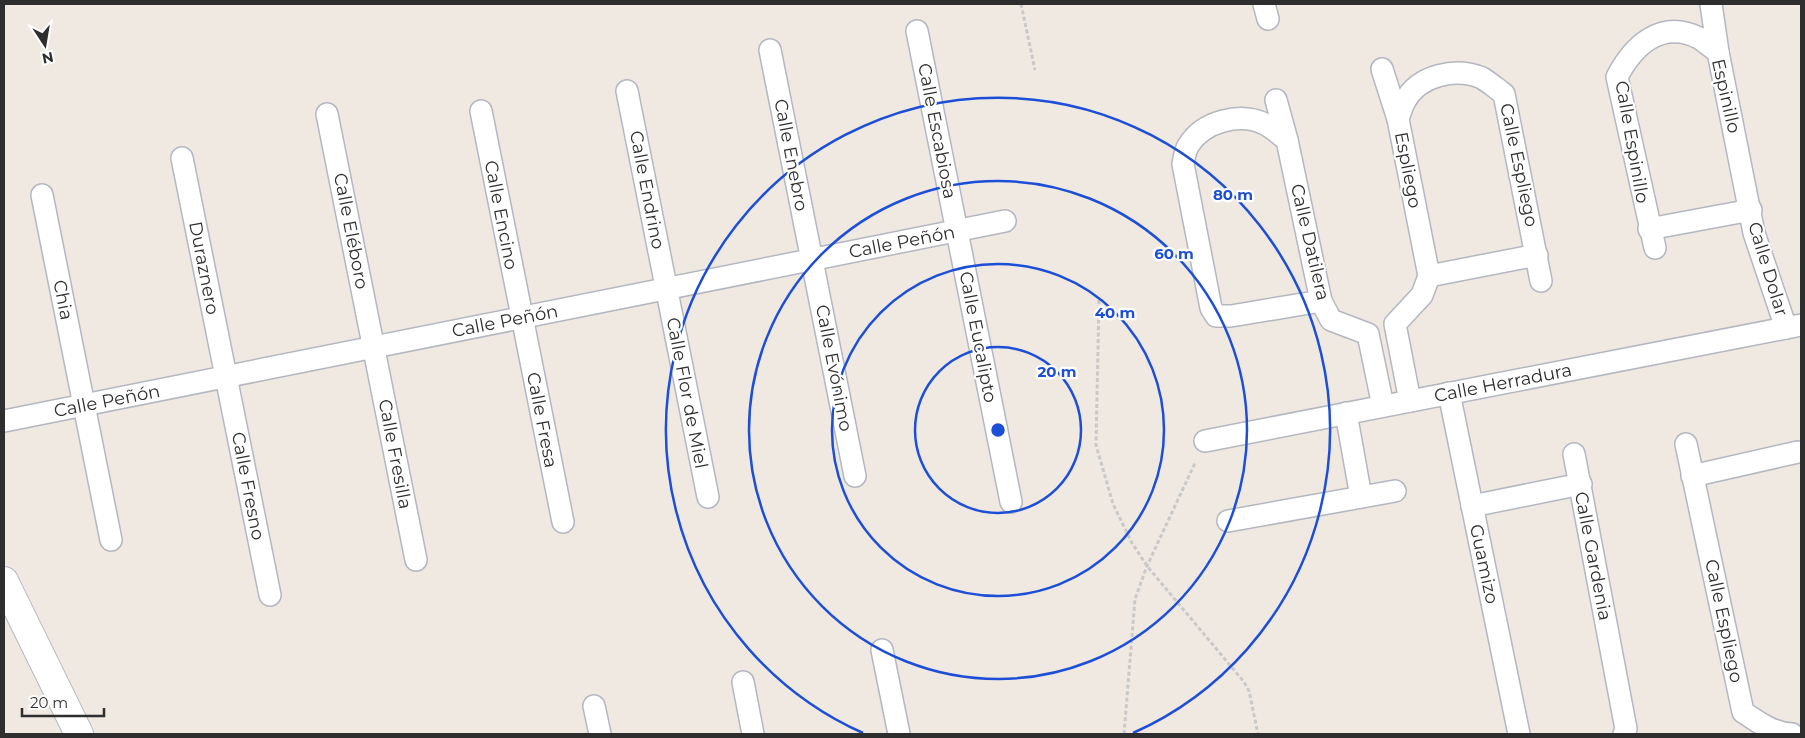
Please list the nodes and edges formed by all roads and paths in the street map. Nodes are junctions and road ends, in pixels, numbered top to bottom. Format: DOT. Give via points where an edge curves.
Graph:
graph roads {
  1 [pos="1021,4"];
  2 [pos="1711,4"];
  3 [pos="917,31"];
  4 [pos="1652,37"];
  5 [pos="770,50"];
  6 [pos="1718,52"];
  7 [pos="1382,68"];
  8 [pos="1035,70"];
  9 [pos="1431,78"];
  10 [pos="627,91"];
  11 [pos="1276,100"];
  12 [pos="481,111"];
  13 [pos="327,114"];
  14 [pos="1398,119"];
  15 [pos="1287,140"];
  16 [pos="182,158"];
  17 [pos="42,195"];
  18 [pos="1751,210"];
  19 [pos="1005,221"];
  20 [pos="957,231"];
  21 [pos="1537,255"];
  22 [pos="812,260"];
  23 [pos="1429,276"];
  24 [pos="1541,281"];
  25 [pos="666,289"];
  26 [pos="1099,300"];
  27 [pos="1321,301"];
  28 [pos="522,318"];
  29 [pos="1793,326"];
  30 [pos="374,348"];
  31 [pos="226,377"];
  32 [pos="1450,393"];
  33 [pos="1410,401"];
  34 [pos="84,405"];
  35 [pos="1383,406"];
  36 [pos="1346,413"];
  37 [pos="4,421"];
  38 [pos="1205,441"];
  39 [pos="1686,444"];
  40 [pos="1800,451"];
  41 [pos="1574,454"];
  42 [pos="855,476"];
  43 [pos="1692,476"];
  44 [pos="1581,484"];
  45 [pos="1395,491"];
  46 [pos="708,497"];
  47 [pos="1361,497"];
  48 [pos="1011,502"];
  49 [pos="1472,506"];
  50 [pos="1228,521"];
  51 [pos="563,522"];
  52 [pos="111,540"];
  53 [pos="416,560"];
  54 [pos="1147,566"];
  55 [pos="4,581"];
  56 [pos="270,595"];
  57 [pos="882,650"];
  58 [pos="743,682"];
  59 [pos="594,706"];
  60 [pos="79,734"];
  61 [pos="600,734"];
  62 [pos="753,734"];
  63 [pos="899,734"];
  64 [pos="1124,734"];
  65 [pos="1258,734"];
  66 [pos="1519,734"];
  67 [pos="1624,734"];
  68 [pos="1792,734"];
  1 -- 8 [label="path"];
  2 -- 6 [label="street"];
  3 -- 20 [label="street, Calle Escabiosa"];
  4 -- 6 [label="street, Espinillo" via="1680,33 1698,38"];
  4 -- 18 [label="street, Calle Espinillo" via="1627,57 1617,77 1652,239"];
  5 -- 22 [label="street, Calle Enebro"];
  6 -- 18 [label="street, Espinillo"];
  7 -- 14 [label="street"];
  9 -- 14 [label="street, Espliego" via="1405,100"];
  9 -- 21 [label="street, Calle Espliego" via="1462,73 1482,78 1504,94"];
  10 -- 25 [label="street, Calle Endrino"];
  11 -- 15 [label="street, Calle Datilera"];
  12 -- 28 [label="street, Calle Encino"];
  13 -- 30 [label="street, Calle Eléboro"];
  14 -- 23 [label="street, Espliego"];
  15 -- 27 [label="street, Calle Datilera"];
  15 -- 27 [label="street" via="1265,124 1246,119 1229,120 1202,132 1188,146 1183,164 1211,308 1216,316 1231,316"];
  16 -- 31 [label="street, Duraznero"];
  17 -- 34 [label="street, Chia"];
  18 -- 29 [label="street, Calle Dolar" via="1754,233"];
  19 -- 20 [label="street, Calle Peñón"];
  20 -- 22 [label="street, Calle Peñón"];
  20 -- 48 [label="street, Calle Eucalipto"];
  21 -- 23 [label="street"];
  21 -- 24 [label="street, Calle Espliego"];
  22 -- 25 [label="street, Calle Peñón"];
  22 -- 42 [label="street, Calle Evónimo"];
  23 -- 33 [label="street" via="1422,295 1395,324"];
  25 -- 28 [label="street, Calle Peñón"];
  25 -- 46 [label="street, Calle Flor de Miel"];
  26 -- 54 [label="path" via="1096,445 1113,504"];
  27 -- 35 [label="street, Calle Datilera" via="1331,320 1368,334"];
  28 -- 30 [label="street, Calle Peñón"];
  28 -- 51 [label="street, Calle Fresa"];
  29 -- 32 [label="street, Calle Herradura"];
  30 -- 31 [label="street, Calle Peñón"];
  30 -- 53 [label="street, Calle Fresilla"];
  31 -- 34 [label="street, Calle Peñón"];
  31 -- 56 [label="street, Calle Fresno"];
  32 -- 33 [label="street, Calle Herradura"];
  32 -- 49 [label="street, Guamizo"];
  33 -- 35 [label="street, Calle Herradura"];
  34 -- 37 [label="street, Calle Peñón"];
  34 -- 52 [label="street, Chia"];
  35 -- 36 [label="street, Calle Herradura"];
  36 -- 38 [label="street, Calle Herradura"];
  36 -- 47 [label="street"];
  38 -- 54 [label="path"];
  39 -- 43 [label="street, Calle Espliego"];
  40 -- 43 [label="street"];
  41 -- 44 [label="street"];
  43 -- 68 [label="street, Calle Espliego" via="1743,712 1761,725"];
  44 -- 49 [label="street, Calle Gardenia"];
  44 -- 67 [label="street, Calle Gardenia" via="1626,729"];
  45 -- 47 [label="street"];
  47 -- 50 [label="street"];
  49 -- 66 [label="street, Guamizo"];
  54 -- 64 [label="path" via="1132,610"];
  54 -- 65 [label="path" via="1244,682"];
  55 -- 60 [label="main road"];
  57 -- 63 [label="street"];
  58 -- 62 [label="street"];
  59 -- 61 [label="street"];
}
